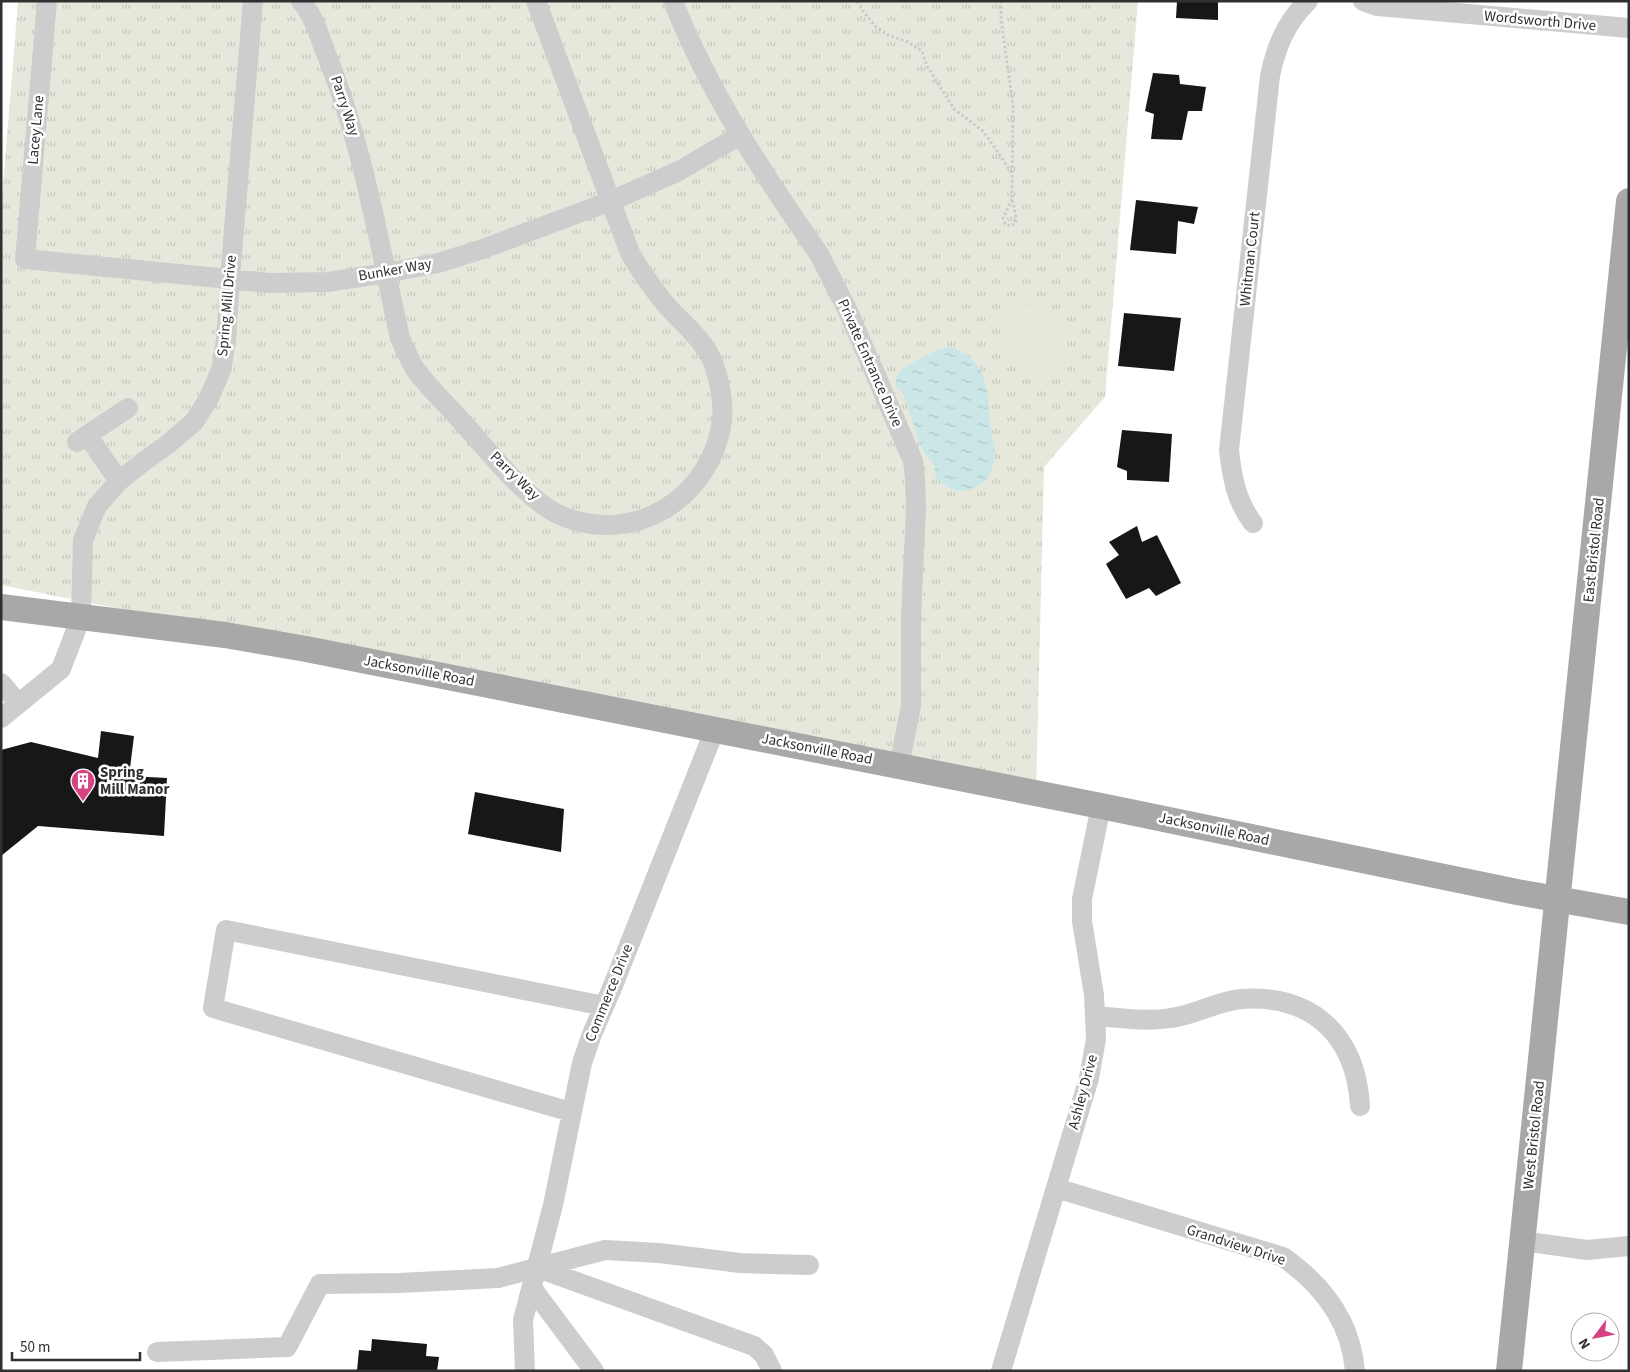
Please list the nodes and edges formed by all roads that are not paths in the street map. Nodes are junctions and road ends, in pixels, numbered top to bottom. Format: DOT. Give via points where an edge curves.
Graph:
graph roads {
  1 [pos="46,1"];
  2 [pos="253,1"];
  3 [pos="301,1"];
  4 [pos="536,1"];
  5 [pos="673,1"];
  6 [pos="1308,1"];
  7 [pos="1363,1"];
  8 [pos="1629,28"];
  9 [pos="740,135"];
  10 [pos="611,201"];
  11 [pos="1629,201"];
  12 [pos="25,259"];
  13 [pos="386,273"];
  14 [pos="230,278"];
  15 [pos="128,408"];
  16 [pos="119,481"];
  17 [pos="1253,523"];
  18 [pos="1,607"];
  19 [pos="82,617"];
  20 [pos="1,683"];
  21 [pos="18,703"];
  22 [pos="1,718"];
  23 [pos="715,729"];
  24 [pos="899,766"];
  25 [pos="1101,806"];
  26 [pos="1558,899"];
  27 [pos="1629,912"];
  28 [pos="604,1006"];
  29 [pos="1095,1016"];
  30 [pos="1360,1106"];
  31 [pos="571,1112"];
  32 [pos="1056,1188"];
  33 [pos="1522,1241"];
  34 [pos="1629,1246"];
  35 [pos="809,1265"];
  36 [pos="538,1268"];
  37 [pos="532,1288"];
  38 [pos="157,1352"];
  39 [pos="525,1371"];
  40 [pos="594,1371"];
  41 [pos="772,1371"];
  42 [pos="1001,1371"];
  43 [pos="1355,1371"];
  44 [pos="1509,1371"];
  1 -- 12 [label="street, Lacey Lane"];
  2 -- 14 [label="street, Spring Mill Drive"];
  3 -- 13 [label="street, Parry Way" via="335,76 356,140"];
  4 -- 10 [label="street, Parry Way"];
  5 -- 9 [label="street, Private Entrance Drive" via="698,58"];
  6 -- 17 [label="street, Whitman Court" via="1287,26 1270,76 1229,450 1235,490 1243,511"];
  7 -- 8 [label="street, Wordsworth Drive" via="1377,6"];
  9 -- 10 [label="street, Bunker Way" via="678,171"];
  9 -- 24 [label="street, Private Entrance Drive" via="823,260 913,461 916,508 911,706"];
  10 -- 13 [label="street, Bunker Way" via="480,250 438,263"];
  10 -- 13 [label="street, Parry Way" via="630,253 644,277 698,340 713,362 721,389 722,419 710,461 700,478 679,498 648,519 626,524 581,522 560,515 533,497 414,367 400,338"];
  11 -- 26 [label="main road, East Bristol Road"];
  12 -- 14 [label="street, Bunker Way"];
  13 -- 14 [label="street, Bunker Way" via="300,283"];
  14 -- 16 [label="street, Spring Mill Drive" via="221,370 209,398 194,422"];
  15 -- 16 [label="street" via="82,439"];
  16 -- 19 [label="street, Spring Mill Drive" via="97,506 83,540"];
  18 -- 19 [label="main road, Jacksonville Road"];
  19 -- 21 [label="street" via="61,670"];
  19 -- 23 [label="main road, Jacksonville Road" via="288,646"];
  20 -- 21 [label="street"];
  21 -- 22 [label="street"];
  23 -- 24 [label="main road, Jacksonville Road"];
  23 -- 28 [label="street, Commerce Drive"];
  24 -- 25 [label="main road, Jacksonville Road"];
  25 -- 26 [label="main road, Jacksonville Road"];
  25 -- 29 [label="street, Ashley Drive" via="1082,899"];
  26 -- 27 [label="main road, Jacksonville Road"];
  26 -- 33 [label="main road, West Bristol Road"];
  28 -- 31 [label="street, Commerce Drive" via="582,1063"];
  28 -- 31 [label="street" via="226,930 213,1008"];
  29 -- 30 [label="street" via="1152,1020 1188,1016 1241,999 1291,1004 1324,1022 1340,1039 1355,1072"];
  29 -- 32 [label="street, Ashley Drive" via="1096,1039 1089,1078"];
  31 -- 36 [label="street, Commerce Drive"];
  32 -- 42 [label="street, Ashley Drive"];
  32 -- 43 [label="street, Grandview Drive" via="1283,1258 1323,1291 1340,1318 1351,1346"];
  33 -- 34 [label="street" via="1587,1250"];
  33 -- 44 [label="main road, West Bristol Road"];
  35 -- 36 [label="street" via="740,1263 605,1250"];
  36 -- 37 [label="street, Commerce Drive"];
  36 -- 38 [label="street" via="498,1278 320,1284 287,1347"];
  36 -- 41 [label="street" via="754,1346 764,1355"];
  37 -- 39 [label="street, Commerce Drive" via="523,1320"];
  37 -- 40 [label="street"];
}
